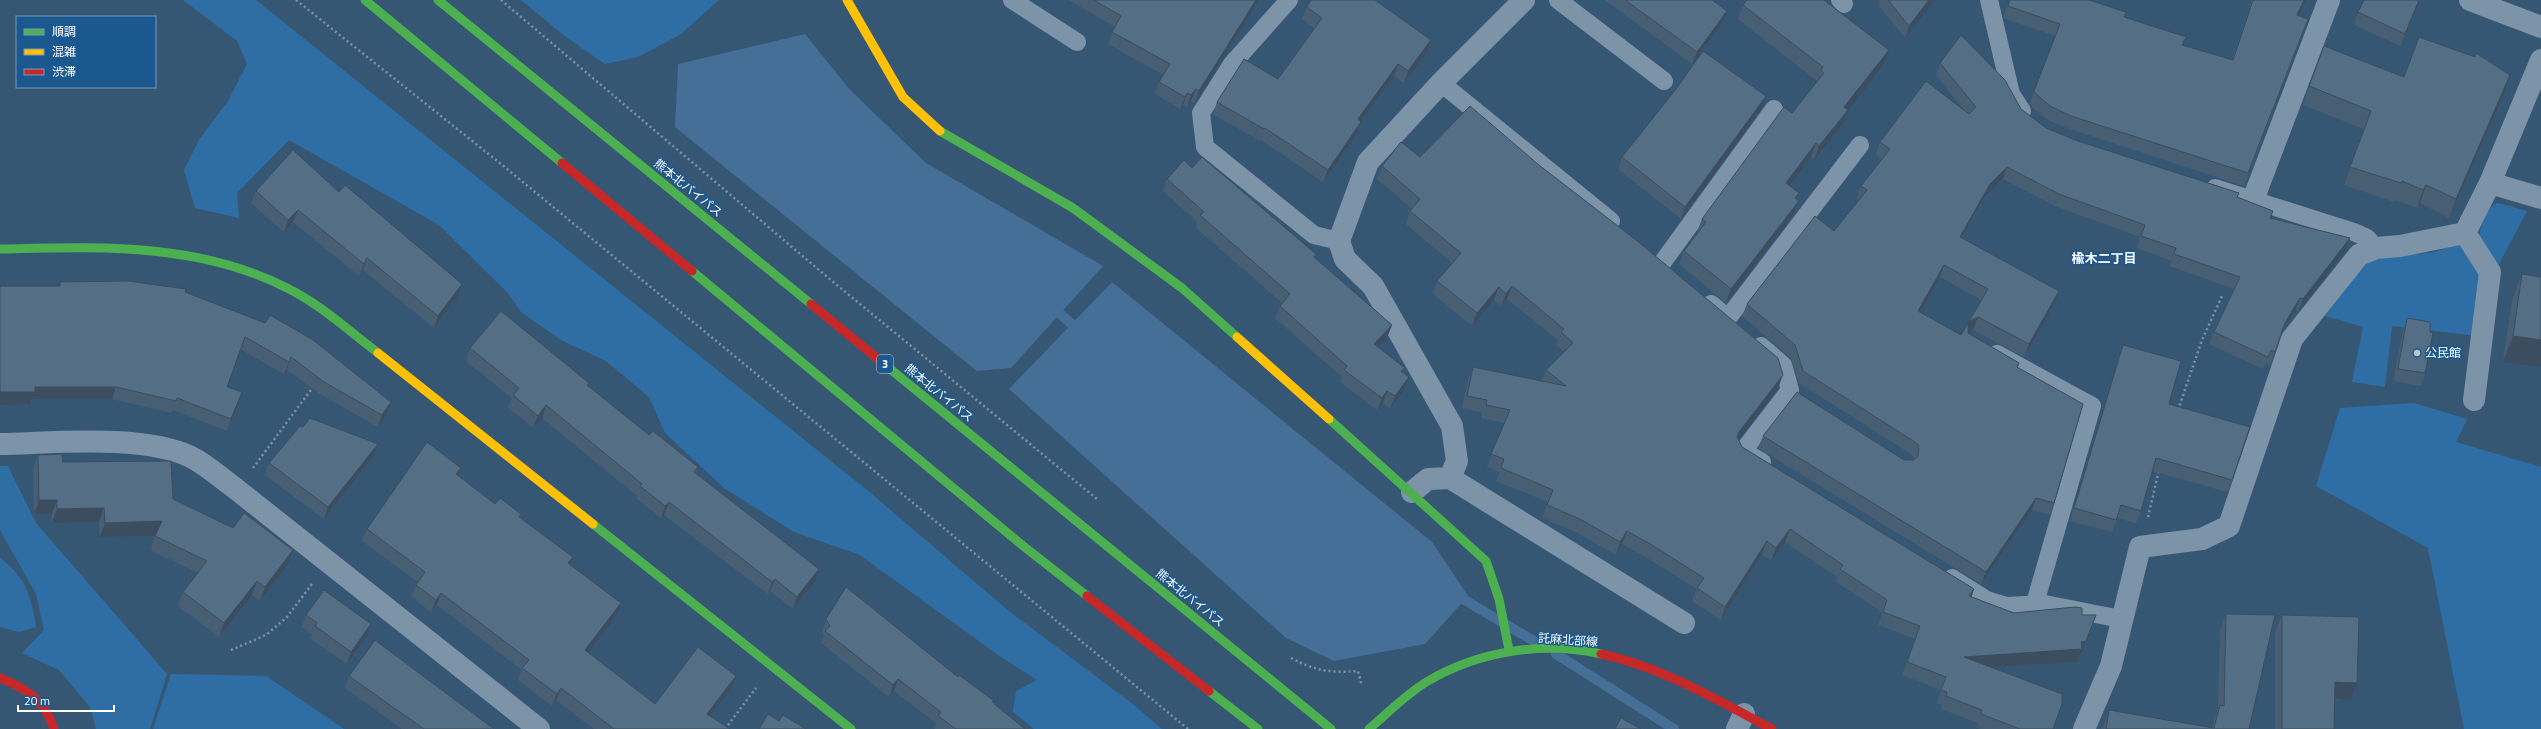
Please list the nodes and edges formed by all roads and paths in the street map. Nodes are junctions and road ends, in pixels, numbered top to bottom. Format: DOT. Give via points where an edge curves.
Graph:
graph roads {
  1 [pos="296,0"];
  2 [pos="365,0"];
  3 [pos="438,0"];
  4 [pos="501,0"];
  5 [pos="1012,0"];
  6 [pos="1289,0"];
  7 [pos="1524,0"];
  8 [pos="1558,0"];
  9 [pos="1988,0"];
  10 [pos="2329,0"];
  11 [pos="2470,0"];
  12 [pos="854,4"];
  13 [pos="2541,27"];
  14 [pos="1078,42"];
  15 [pos="2541,60"];
  16 [pos="1664,81"];
  17 [pos="1441,83"];
  18 [pos="1774,110"];
  19 [pos="2035,124"];
  20 [pos="1860,145"];
  21 [pos="2200,183"];
  22 [pos="2490,183"];
  23 [pos="2541,198"];
  24 [pos="2253,200"];
  25 [pos="1626,233"];
  26 [pos="2465,233"];
  27 [pos="1339,241"];
  28 [pos="2376,248"];
  29 [pos="0,249"];
  30 [pos="1662,263"];
  31 [pos="1698,293"];
  32 [pos="2222,296"];
  33 [pos="1739,328"];
  34 [pos="1980,344"];
  35 [pos="316,382"];
  36 [pos="2474,400"];
  37 [pos="2177,413"];
  38 [pos="0,444"];
  39 [pos="2160,464"];
  40 [pos="1777,471"];
  41 [pos="250,472"];
  42 [pos="1450,478"];
  43 [pos="1412,492"];
  44 [pos="1099,501"];
  45 [pos="2140,547"];
  46 [pos="326,561"];
  47 [pos="1940,571"];
  48 [pos="2035,603"];
  49 [pos="2121,619"];
  50 [pos="1684,623"];
  51 [pos="231,650"];
  52 [pos="1509,650"];
  53 [pos="1286,655"];
  54 [pos="0,678"];
  55 [pos="1362,686"];
  56 [pos="753,693"];
  57 [pos="1740,721"];
  58 [pos="54,729"];
  59 [pos="539,729"];
  60 [pos="725,729"];
  61 [pos="851,729"];
  62 [pos="1188,729"];
  63 [pos="1258,729"];
  64 [pos="1331,729"];
  65 [pos="1369,729"];
  66 [pos="1772,729"];
  67 [pos="2084,729"];
  1 -- 62 [label="path" via="501,164"];
  2 -- 63 [label="main road" via="1022,545"];
  3 -- 64 [label="main road, 熊本北バイパス / 3"];
  4 -- 44 [label="path" via="832,281"];
  5 -- 14 [label="lane"];
  6 -- 27 [label="lane" via="1232,64 1201,113 1205,147 1314,236"];
  7 -- 17 [label="street"];
  8 -- 16 [label="lane"];
  9 -- 19 [label="lane" via="2011,94 2021,110"];
  10 -- 24 [label="street"];
  11 -- 13 [label="street"];
  12 -- 43 [label="main road" via="903,97 944,135 1073,208 1182,288"];
  15 -- 22 [label="street"];
  17 -- 25 [label="lane"];
  17 -- 27 [label="street" via="1368,162"];
  18 -- 30 [label="lane"];
  20 -- 33 [label="lane"];
  21 -- 24 [label="lane"];
  22 -- 23 [label="street"];
  22 -- 26 [label="street"];
  24 -- 28 [label="lane" via="2354,232 2367,238"];
  26 -- 28 [label="street" via="2400,246"];
  26 -- 36 [label="street" via="2490,272"];
  27 -- 42 [label="street" via="1345,259 1373,286 1452,426 1457,461"];
  28 -- 45 [label="street" via="2359,255 2292,339 2229,526 2202,539"];
  29 -- 61 [label="main road" via="126,246 200,255 236,265 288,288 350,331"];
  31 -- 33 [label="lane"];
  32 -- 37 [label="path" via="2202,340"];
  33 -- 40 [label="lane" via="1783,365 1796,394 1743,451"];
  34 -- 48 [label="lane" via="2092,406"];
  35 -- 41 [label="path"];
  38 -- 46 [label="street" via="111,442 148,445 191,457 236,489"];
  39 -- 45 [label="path"];
  42 -- 43 [label="street" via="1428,480"];
  42 -- 50 [label="street"];
  43 -- 52 [label="main road" via="1486,561 1499,598"];
  45 -- 49 [label="street"];
  46 -- 51 [label="path" via="287,617 266,635"];
  46 -- 59 [label="street"];
  47 -- 48 [label="lane" via="1987,600 2007,606"];
  48 -- 49 [label="lane"];
  49 -- 67 [label="street" via="2110,666"];
  52 -- 57 [label="main road, 託麻北部線" via="1593,652 1631,660 1694,688"];
  52 -- 65 [label="main road, 託麻北部線" via="1470,662 1428,681"];
  53 -- 55 [label="path" via="1309,667 1333,673 1358,671"];
  54 -- 58 [label="main road" via="26,688 49,711"];
  56 -- 60 [label="path"];
  57 -- 66 [label="main road, 託麻北部線"];
}
